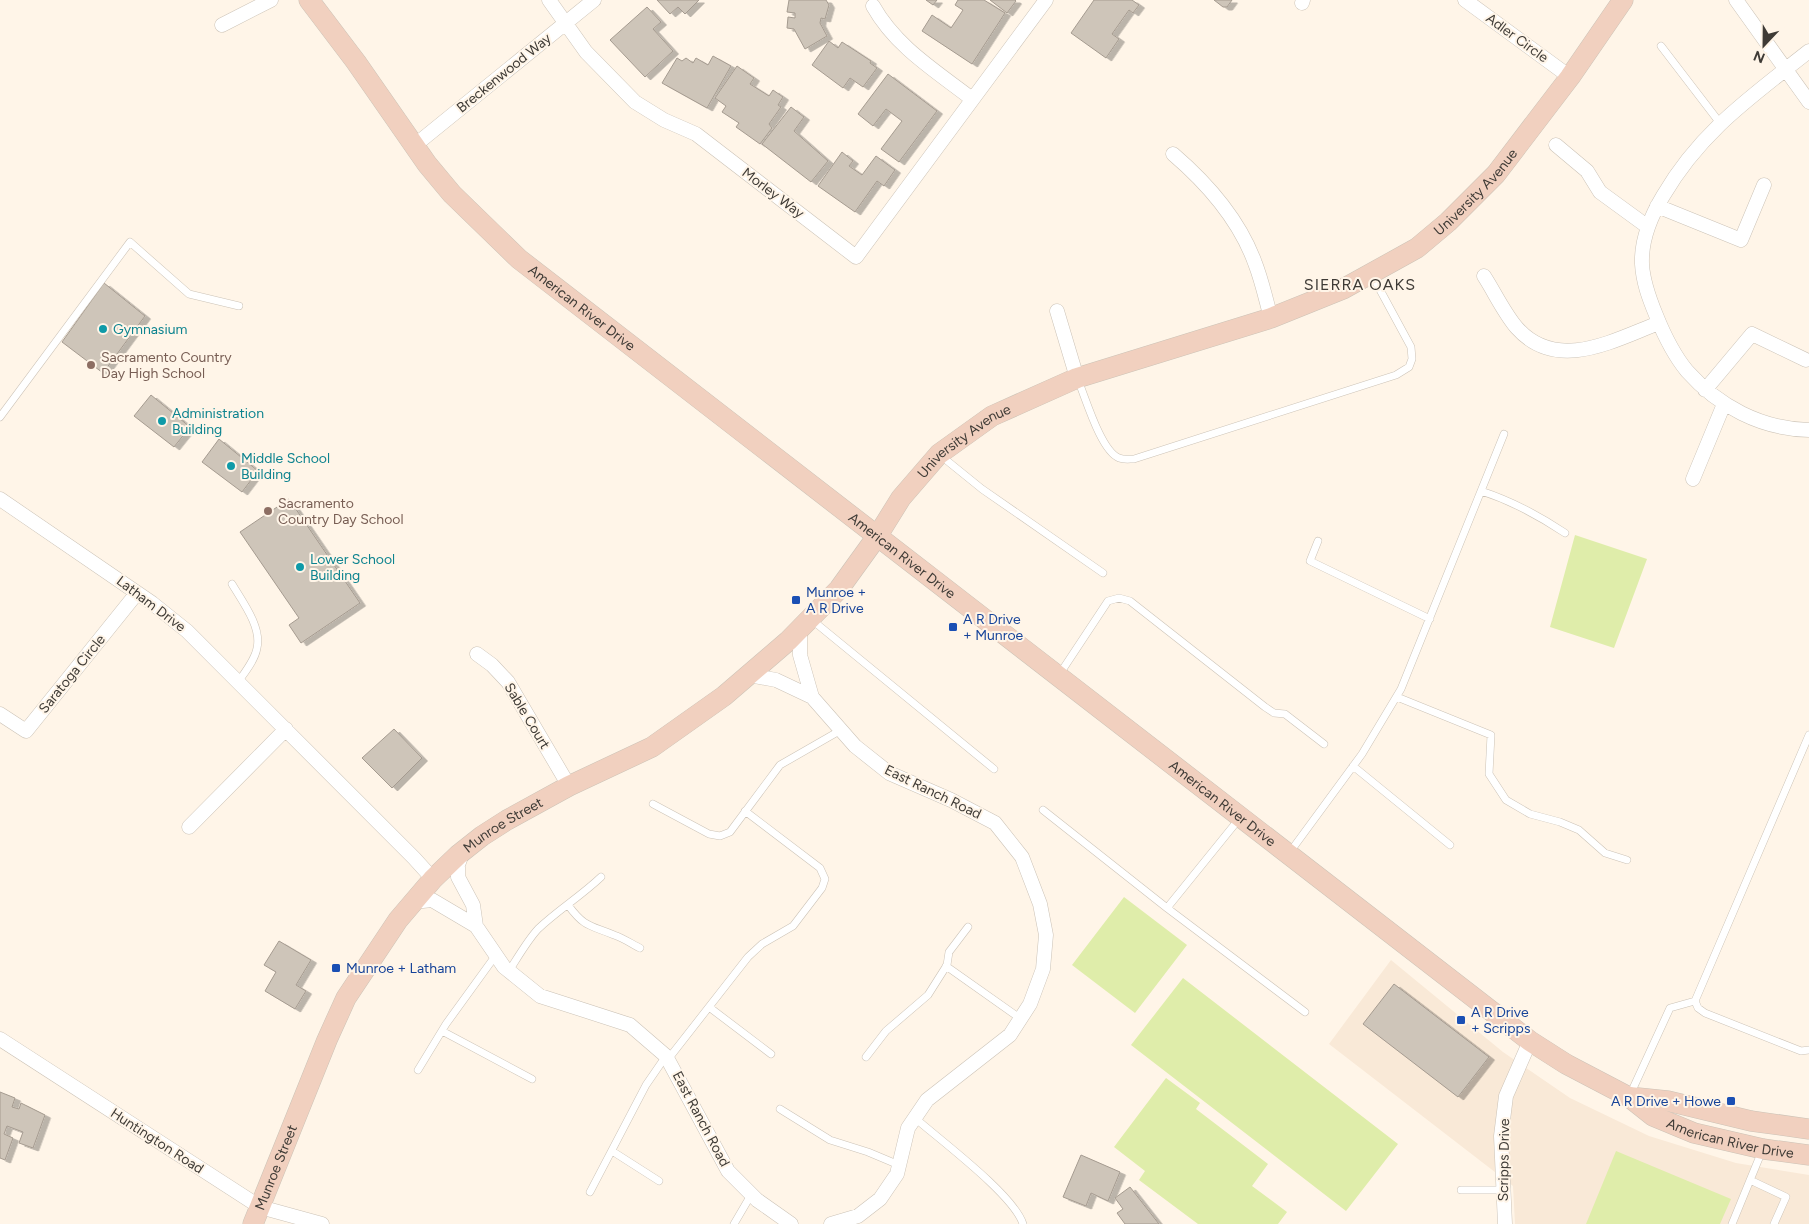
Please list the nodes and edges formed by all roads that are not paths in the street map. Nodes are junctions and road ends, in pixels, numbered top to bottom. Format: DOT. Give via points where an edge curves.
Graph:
graph roads {
  1 [pos="271,0"];
  2 [pos="309,0"];
  3 [pos="549,0"];
  4 [pos="594,0"];
  5 [pos="1046,0"];
  6 [pos="1465,0"];
  7 [pos="1623,0"];
  8 [pos="1736,0"];
  9 [pos="873,6"];
  10 [pos="565,24"];
  11 [pos="222,25"];
  12 [pos="1661,46"];
  13 [pos="1809,51"];
  14 [pos="1786,70"];
  15 [pos="1570,77"];
  16 [pos="972,99"];
  17 [pos="1809,102"];
  18 [pos="1720,122"];
  19 [pos="1556,145"];
  20 [pos="414,146"];
  21 [pos="1173,154"];
  22 [pos="1764,185"];
  23 [pos="1657,206"];
  24 [pos="1648,227"];
  25 [pos="1372,275"];
  26 [pos="1484,276"];
  27 [pos="239,306"];
  28 [pos="1057,311"];
  29 [pos="1271,318"];
  30 [pos="1659,323"];
  31 [pos="1806,360"];
  32 [pos="1077,378"];
  33 [pos="1705,390"];
  34 [pos="1724,404"];
  35 [pos="0,417"];
  36 [pos="1809,430"];
  37 [pos="1504,434"];
  38 [pos="939,454"];
  39 [pos="1693,479"];
  40 [pos="1481,491"];
  41 [pos="0,499"];
  42 [pos="1565,532"];
  43 [pos="878,535"];
  44 [pos="1318,541"];
  45 [pos="1103,573"];
  46 [pos="232,584"];
  47 [pos="136,592"];
  48 [pos="1430,619"];
  49 [pos="806,625"];
  50 [pos="477,654"];
  51 [pos="749,675"];
  52 [pos="1059,676"];
  53 [pos="238,682"];
  54 [pos="1397,696"];
  55 [pos="812,697"];
  56 [pos="0,714"];
  57 [pos="286,729"];
  58 [pos="841,730"];
  59 [pos="1809,735"];
  60 [pos="1324,744"];
  61 [pos="1354,766"];
  62 [pos="994,769"];
  63 [pos="569,786"];
  64 [pos="653,804"];
  65 [pos="1043,810"];
  66 [pos="745,811"];
  67 [pos="1240,816"];
  68 [pos="189,827"];
  69 [pos="1450,845"];
  70 [pos="463,852"];
  71 [pos="1289,853"];
  72 [pos="1627,860"];
  73 [pos="601,876"];
  74 [pos="433,879"];
  75 [pos="413,902"];
  76 [pos="568,905"];
  77 [pos="1167,908"];
  78 [pos="476,926"];
  79 [pos="968,928"];
  80 [pos="640,948"];
  81 [pos="496,955"];
  82 [pos="946,966"];
  83 [pos="509,971"];
  84 [pos="1695,1001"];
  85 [pos="709,1007"];
  86 [pos="1305,1012"];
  87 [pos="1021,1019"];
  88 [pos="442,1031"];
  89 [pos="0,1039"];
  90 [pos="1530,1041"];
  91 [pos="1809,1050"];
  92 [pos="771,1054"];
  93 [pos="668,1057"];
  94 [pos="866,1057"];
  95 [pos="418,1070"];
  96 [pos="532,1079"];
  97 [pos="1629,1097"];
  98 [pos="780,1109"];
  99 [pos="915,1118"];
  100 [pos="1809,1129"];
  101 [pos="1763,1149"];
  102 [pos="612,1151"];
  103 [pos="1809,1155"];
  104 [pos="899,1165"];
  105 [pos="1750,1180"];
  106 [pos="659,1181"];
  107 [pos="1461,1190"];
  108 [pos="1502,1190"];
  109 [pos="590,1192"];
  110 [pos="751,1195"];
  111 [pos="257,1215"];
  112 [pos="848,1222"];
  113 [pos="322,1224"];
  114 [pos="734,1224"];
  115 [pos="791,1224"];
  116 [pos="831,1224"];
  117 [pos="1023,1224"];
  118 [pos="1505,1224"];
  119 [pos="1732,1224"];
  120 [pos="1774,1224"];
  1 -- 11 [label="street"];
  2 -- 20 [label="street, American River Drive"];
  3 -- 10 [label="street, Morley Way"];
  4 -- 10 [label="street, Breckenwood Way"];
  5 -- 16 [label="street, Morley Way"];
  6 -- 15 [label="street, Adler Circle"];
  7 -- 15 [label="street, University Avenue"];
  8 -- 14 [label="street"];
  9 -- 16 [label="street" via="882,23 898,41"];
  10 -- 16 [label="street, Morley Way" via="613,82 635,102 696,134 856,257"];
  10 -- 20 [label="street, Breckenwood Way"];
  12 -- 18 [label="lane"];
  13 -- 14 [label="street"];
  14 -- 17 [label="street"];
  14 -- 18 [label="street"];
  15 -- 25 [label="street, University Avenue" via="1496,174 1467,204 1417,248 1387,263"];
  18 -- 23 [label="street" via="1678,170"];
  19 -- 24 [label="street" via="1587,170 1600,192"];
  20 -- 43 [label="street, American River Drive" via="452,194 520,259"];
  21 -- 29 [label="street" via="1214,194 1244,239 1255,263"];
  22 -- 23 [label="street" via="1741,240"];
  23 -- 24 [label="street"];
  24 -- 30 [label="street" via="1642,263 1645,284"];
  25 -- 29 [label="street, University Avenue"];
  25 -- 32 [label="lane" via="1411,347 1409,367 1396,375 1125,460 1105,446"];
  26 -- 30 [label="street" via="1518,329 1532,341 1552,349 1575,352 1590,349"];
  27 -- 35 [label="lane" via="189,294 130,242"];
  28 -- 32 [label="street"];
  29 -- 32 [label="street, University Avenue"];
  30 -- 33 [label="street" via="1681,364"];
  31 -- 33 [label="street" via="1752,334"];
  32 -- 38 [label="street, University Avenue" via="992,416"];
  33 -- 34 [label="street"];
  34 -- 36 [label="street" via="1770,424"];
  34 -- 39 [label="street"];
  37 -- 40 [label="lane"];
  38 -- 43 [label="street, University Avenue" via="901,498"];
  38 -- 45 [label="lane" via="982,489"];
  40 -- 42 [label="lane" via="1508,500"];
  40 -- 48 [label="lane"];
  41 -- 47 [label="street, Latham Drive"];
  43 -- 49 [label="street, Munroe Street" via="839,589"];
  43 -- 52 [label="street, American River Drive"];
  44 -- 48 [label="lane" via="1310,561"];
  46 -- 53 [label="lane" via="255,627 258,647"];
  47 -- 53 [label="street, Latham Drive" via="187,631"];
  47 -- 56 [label="street, Saratoga Circle" via="26,731"];
  48 -- 54 [label="lane"];
  49 -- 51 [label="street, Munroe Street"];
  49 -- 55 [label="street, East Ranch Road" via="800,655"];
  49 -- 62 [label="lane"];
  50 -- 63 [label="street, Sable Court" via="508,682"];
  51 -- 55 [label="street, East Ranch Road" via="776,680"];
  51 -- 63 [label="street, Munroe Street" via="717,702 652,747"];
  52 -- 60 [label="lane" via="1108,601 1119,598 1130,601 1265,707 1274,713 1285,714"];
  52 -- 67 [label="street, American River Drive"];
  53 -- 57 [label="street, Latham Drive"];
  54 -- 61 [label="lane"];
  54 -- 72 [label="lane" via="1491,735 1489,774 1506,800 1530,814 1578,830 1605,853"];
  55 -- 58 [label="street, East Ranch Road"];
  57 -- 68 [label="street"];
  57 -- 74 [label="street, Latham Drive"];
  58 -- 66 [label="lane" via="780,765"];
  58 -- 87 [label="street, East Ranch Road" via="855,746 889,773 995,823 1022,857 1040,904 1046,935 1043,969"];
  59 -- 84 [label="lane"];
  61 -- 69 [label="lane"];
  61 -- 71 [label="lane"];
  63 -- 70 [label="street, Munroe Street" via="506,820"];
  64 -- 66 [label="lane" via="709,834 720,836 730,832"];
  65 -- 77 [label="lane"];
  66 -- 85 [label="lane" via="820,868 825,879 822,888 793,926 762,944 748,957"];
  67 -- 71 [label="street, American River Drive"];
  67 -- 77 [label="lane"];
  70 -- 74 [label="street, Munroe Street"];
  70 -- 78 [label="street" via="458,877 473,905"];
  71 -- 90 [label="street, American River Drive"];
  73 -- 76 [label="lane"];
  74 -- 75 [label="street, Munroe Street"];
  75 -- 78 [label="street, East Ranch Road" via="432,900"];
  75 -- 111 [label="street, Munroe Street" via="346,998"];
  76 -- 80 [label="lane" via="578,919 592,928"];
  76 -- 83 [label="lane" via="536,931"];
  77 -- 86 [label="lane"];
  78 -- 81 [label="street, East Ranch Road"];
  79 -- 82 [label="lane" via="949,952"];
  81 -- 83 [label="street, East Ranch Road"];
  81 -- 88 [label="lane"];
  82 -- 87 [label="lane"];
  82 -- 94 [label="lane" via="928,995 886,1031"];
  83 -- 93 [label="street, East Ranch Road" via="540,996 630,1025"];
  84 -- 91 [label="lane" via="1705,1013 1801,1051"];
  84 -- 97 [label="lane" via="1670,1008"];
  85 -- 92 [label="lane"];
  85 -- 93 [label="lane"];
  87 -- 99 [label="street, East Ranch Road" via="1010,1035 927,1100"];
  88 -- 95 [label="lane"];
  88 -- 96 [label="lane"];
  89 -- 111 [label="street, Huntington Road"];
  90 -- 97 [label="street, American River Drive"];
  90 -- 108 [label="street, Scripps Drive" via="1506,1096 1501,1136"];
  93 -- 102 [label="lane" via="646,1085"];
  93 -- 110 [label="street, East Ranch Road" via="728,1171"];
  97 -- 100 [label="street, American River Drive" via="1668,1101 1751,1121"];
  97 -- 101 [label="street, American River Drive" via="1653,1116 1694,1133"];
  98 -- 104 [label="lane" via="830,1140"];
  99 -- 104 [label="street, East Ranch Road" via="908,1128"];
  99 -- 117 [label="lane" via="974,1168"];
  101 -- 103 [label="street, American River Drive"];
  101 -- 105 [label="lane"];
  102 -- 106 [label="lane"];
  102 -- 109 [label="lane"];
  104 -- 112 [label="street, East Ranch Road" via="897,1174 880,1200"];
  105 -- 119 [label="lane"];
  105 -- 120 [label="lane" via="1786,1197"];
  107 -- 108 [label="lane"];
  108 -- 118 [label="street, Scripps Drive"];
  110 -- 114 [label="lane"];
  110 -- 115 [label="street, East Ranch Road"];
  111 -- 113 [label="street, Huntington Road"];
  112 -- 116 [label="street, East Ranch Road"];
}
